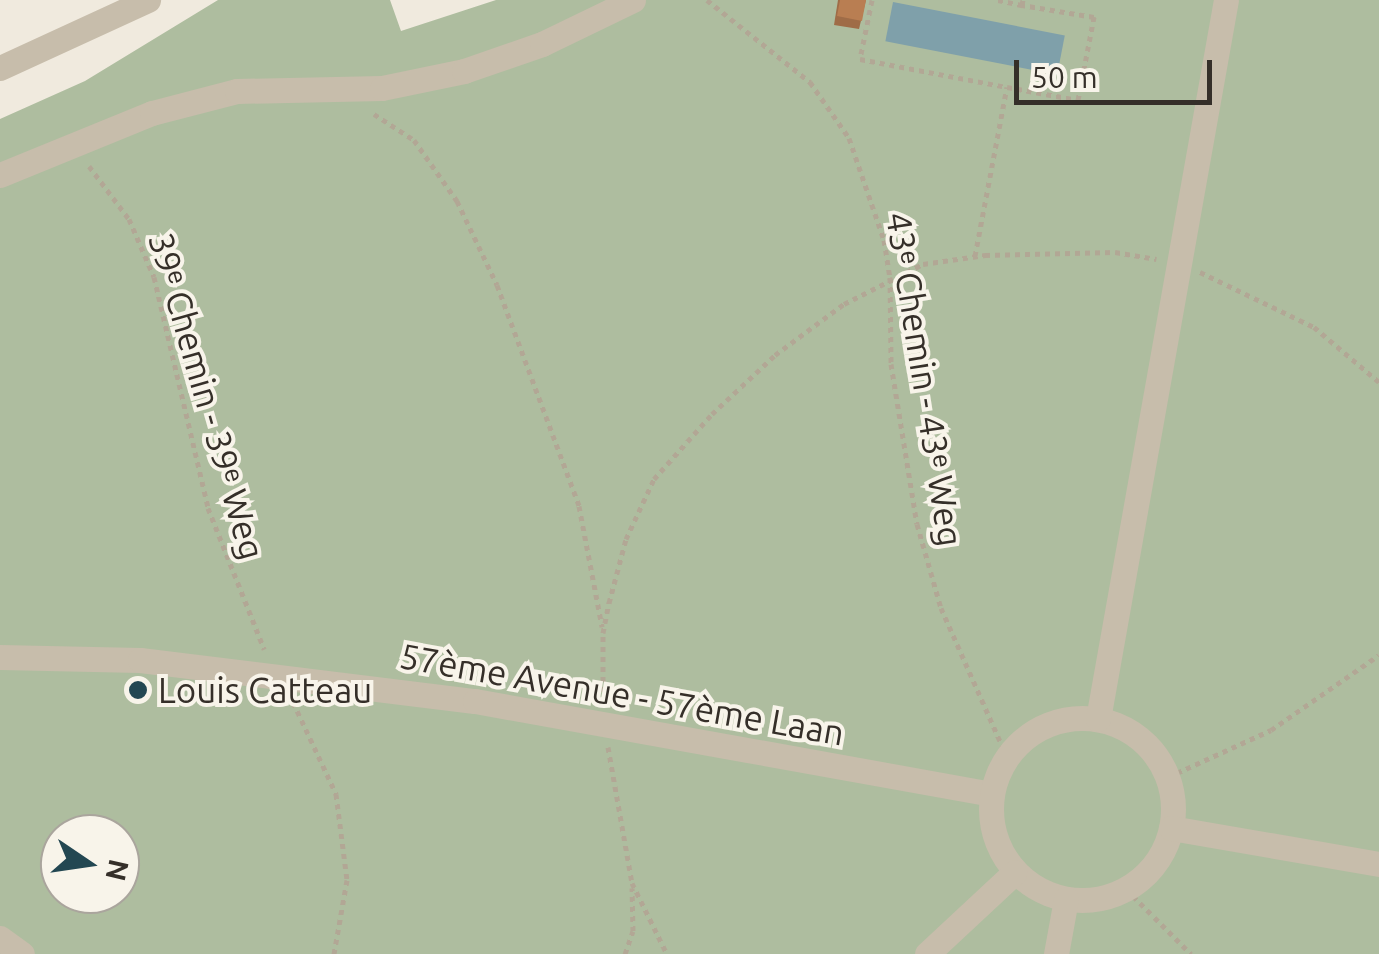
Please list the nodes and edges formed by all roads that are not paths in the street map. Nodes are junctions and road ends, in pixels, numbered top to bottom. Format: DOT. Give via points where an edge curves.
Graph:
graph roads {
  1 [pos="111,0"];
  2 [pos="148,0"];
  3 [pos="633,0"];
  4 [pos="1226,0"];
  5 [pos="0,68"];
  6 [pos="0,175"];
  7 [pos="0,657"];
  8 [pos="1098,718"];
  9 [pos="992,794"];
  10 [pos="1172,828"];
  11 [pos="1379,864"];
  12 [pos="1015,872"];
  13 [pos="1066,900"];
  14 [pos="0,938"];
  15 [pos="22,954"];
  16 [pos="927,954"];
  17 [pos="1056,954"];
  1 -- 2 [label="street"];
  2 -- 5 [label="street"];
  3 -- 6 [label="street" via="542,44 464,71 382,88 237,90 152,114"];
  4 -- 8 [label="street"];
  7 -- 9 [label="street, 57ème Avenue - 57ème Laan" via="74,656 274,674 474,701"];
  8 -- 9 [label="street" via="1067,718 1038,728 1007,757"];
  8 -- 10 [label="street" via="1128,729 1168,777"];
  9 -- 12 [label="street" via="992,829"];
  10 -- 11 [label="street"];
  10 -- 13 [label="street" via="1147,874 1126,890"];
  12 -- 13 [label="street"];
  12 -- 16 [label="street"];
  13 -- 17 [label="street"];
  14 -- 15 [label="street"];
}
